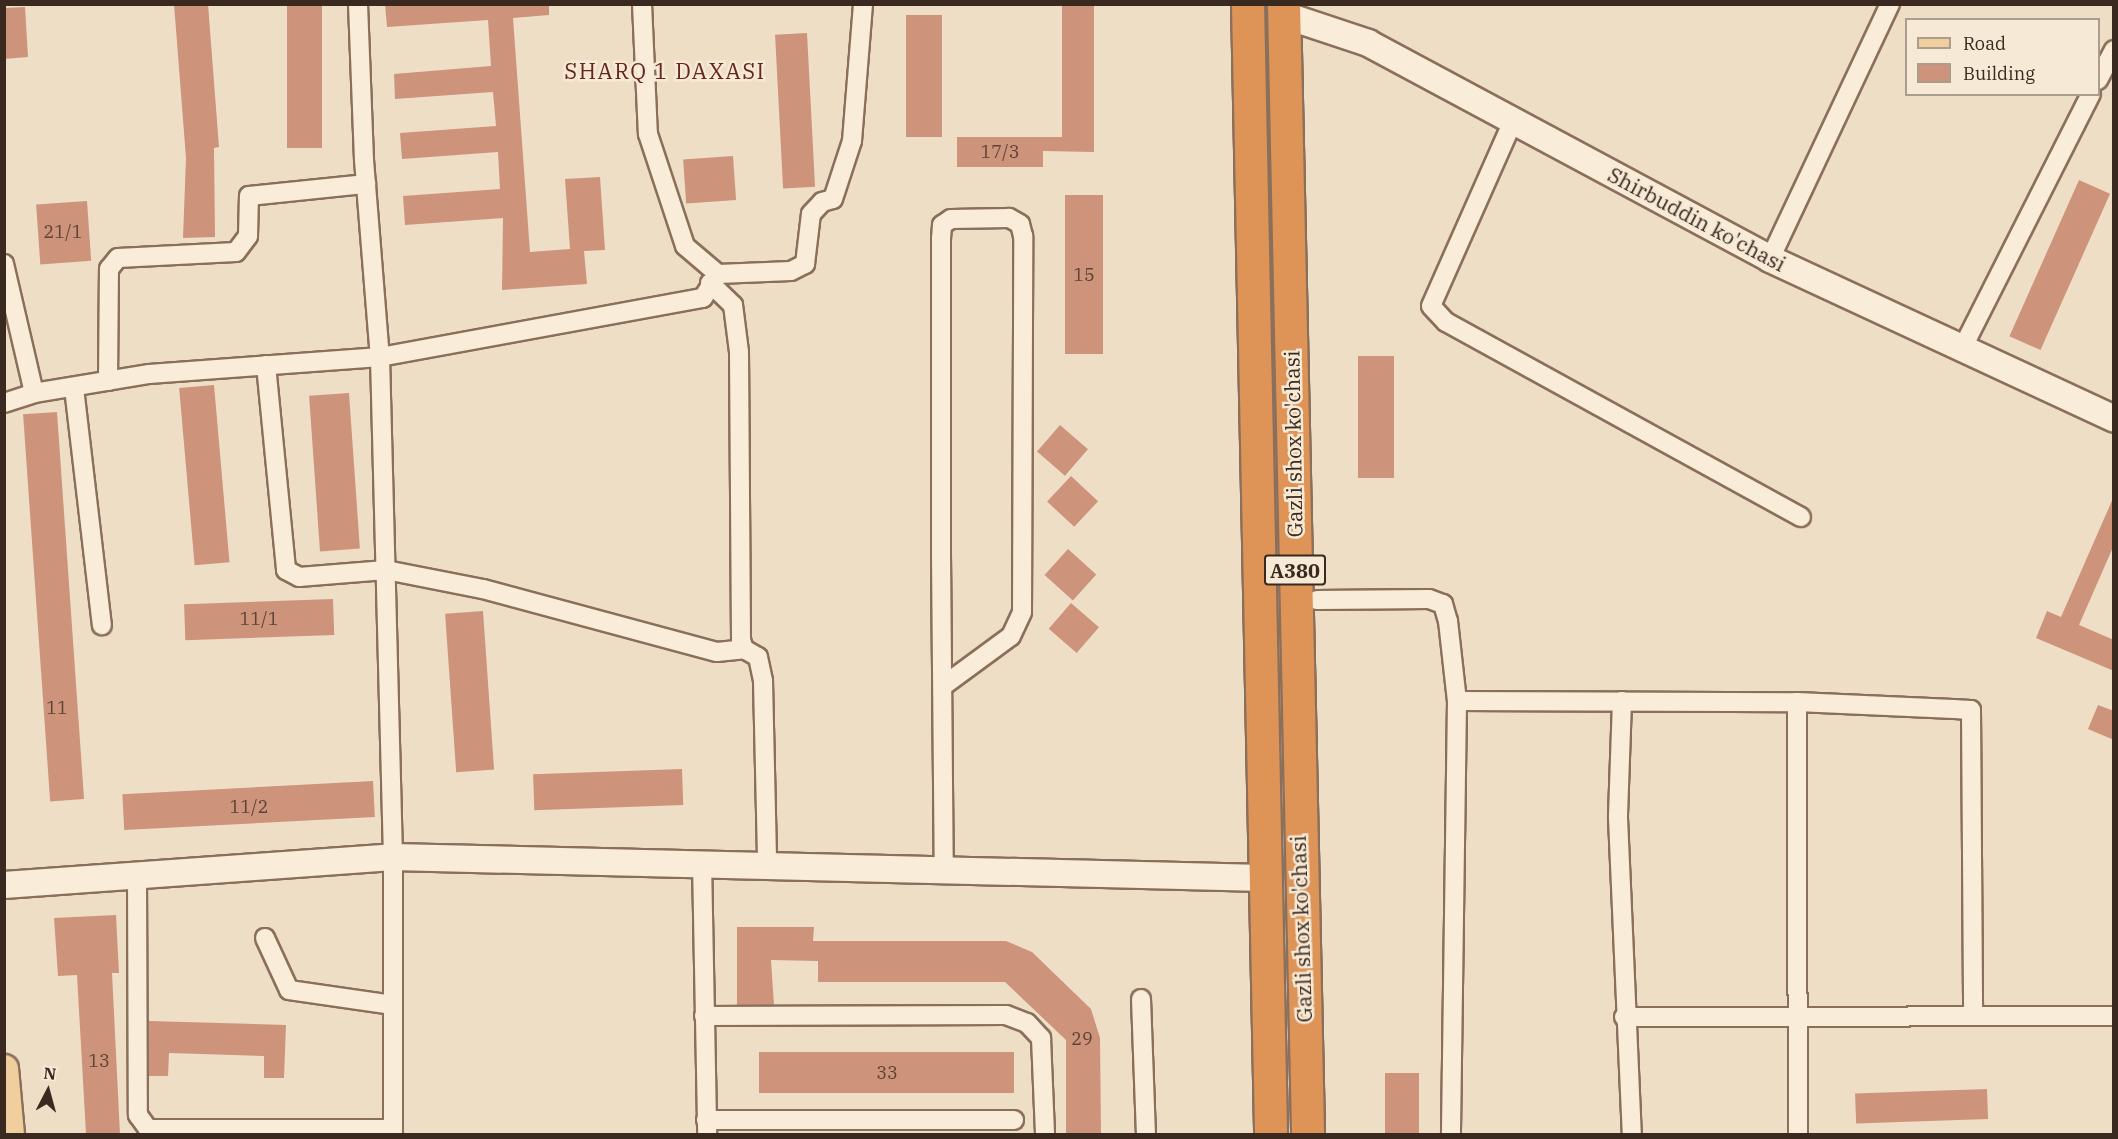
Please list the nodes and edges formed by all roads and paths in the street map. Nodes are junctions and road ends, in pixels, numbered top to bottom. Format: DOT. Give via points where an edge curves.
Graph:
graph roads {
  1 [pos="358,4"];
  2 [pos="642,4"];
  3 [pos="863,4"];
  4 [pos="1248,4"];
  5 [pos="1890,4"];
  6 [pos="1284,10"];
  7 [pos="2114,50"];
  8 [pos="2100,76"];
  9 [pos="2090,96"];
  10 [pos="1513,121"];
  11 [pos="366,184"];
  12 [pos="1770,259"];
  13 [pos="4,264"];
  14 [pos="714,278"];
  15 [pos="1961,351"];
  16 [pos="380,357"];
  17 [pos="266,365"];
  18 [pos="108,381"];
  19 [pos="74,388"];
  20 [pos="34,393"];
  21 [pos="4,403"];
  22 [pos="2114,419"];
  23 [pos="1801,517"];
  24 [pos="386,570"];
  25 [pos="1317,600"];
  26 [pos="102,625"];
  27 [pos="744,649"];
  28 [pos="942,686"];
  29 [pos="1457,701"];
  30 [pos="1622,701"];
  31 [pos="1797,702"];
  32 [pos="393,857"];
  33 [pos="702,862"];
  34 [pos="767,864"];
  35 [pos="944,869"];
  36 [pos="137,875"];
  37 [pos="1264,878"];
  38 [pos="4,885"];
  39 [pos="265,938"];
  40 [pos="1140,999"];
  41 [pos="393,1005"];
  42 [pos="1973,1013"];
  43 [pos="704,1016"];
  44 [pos="2114,1016"];
  45 [pos="1624,1017"];
  46 [pos="1796,1017"];
  47 [pos="4,1068"];
  48 [pos="1014,1120"];
  49 [pos="706,1127"];
  50 [pos="150,1132"];
  51 [pos="393,1132"];
  52 [pos="10,1134"];
  53 [pos="1045,1134"];
  54 [pos="1146,1134"];
  55 [pos="1271,1134"];
  56 [pos="1308,1134"];
  57 [pos="1451,1134"];
  58 [pos="1632,1134"];
  59 [pos="1798,1134"];
  1 -- 11 [label="street"];
  2 -- 14 [label="street" via="648,134 685,246"];
  3 -- 14 [label="street" via="852,141 833,199 822,202 811,214 805,264 791,271"];
  4 -- 37 [label="highway, Gazli shox ko'chasi / A380"];
  5 -- 12 [label="street"];
  6 -- 10 [label="street, Shirbuddin ko'chasi" via="1368,43"];
  6 -- 56 [label="highway, Gazli shox ko'chasi / A380"];
  7 -- 8 [label="street"];
  9 -- 15 [label="street"];
  10 -- 12 [label="street, Shirbuddin ko'chasi"];
  10 -- 23 [label="street" via="1431,306 1446,322"];
  11 -- 16 [label="street"];
  11 -- 18 [label="street" via="249,196 248,236 236,252 118,258 109,268"];
  12 -- 15 [label="street, Shirbuddin ko'chasi"];
  13 -- 20 [label="street"];
  14 -- 16 [label="street" via="703,298"];
  14 -- 27 [label="street" via="733,305 739,352"];
  15 -- 22 [label="street, Shirbuddin ko'chasi"];
  16 -- 17 [label="street"];
  16 -- 24 [label="street"];
  17 -- 18 [label="street"];
  17 -- 24 [label="street" via="286,570 299,577"];
  18 -- 19 [label="street"];
  19 -- 20 [label="street"];
  19 -- 26 [label="street"];
  20 -- 21 [label="street"];
  24 -- 27 [label="street" via="483,589 717,652"];
  24 -- 32 [label="street"];
  25 -- 29 [label="street" via="1429,598 1443,604"];
  27 -- 34 [label="street" via="758,657 763,681"];
  28 -- 28 [label="street" via="942,225 951,219 1010,218 1020,224 1023,236 1022,612 1011,636"];
  28 -- 35 [label="street"];
  29 -- 30 [label="street"];
  29 -- 57 [label="street"];
  30 -- 31 [label="street"];
  30 -- 45 [label="street" via="1618,818"];
  31 -- 42 [label="street" via="1971,710"];
  31 -- 46 [label="street"];
  32 -- 33 [label="street"];
  32 -- 36 [label="street"];
  32 -- 41 [label="street"];
  33 -- 34 [label="street"];
  33 -- 43 [label="street"];
  34 -- 35 [label="street"];
  35 -- 37 [label="street"];
  36 -- 38 [label="street"];
  36 -- 50 [label="street" via="138,1115"];
  37 -- 55 [label="highway, Gazli shox ko'chasi / A380"];
  39 -- 41 [label="street" via="289,990"];
  40 -- 54 [label="street"];
  41 -- 51 [label="street"];
  42 -- 44 [label="street"];
  42 -- 46 [label="street"];
  43 -- 49 [label="street"];
  43 -- 53 [label="street" via="1006,1015 1027,1023 1041,1038"];
  45 -- 46 [label="street"];
  45 -- 58 [label="street"];
  46 -- 59 [label="street"];
  47 -- 52 [label="main road"];
  48 -- 49 [label="street"];
  50 -- 51 [label="street"];
}
